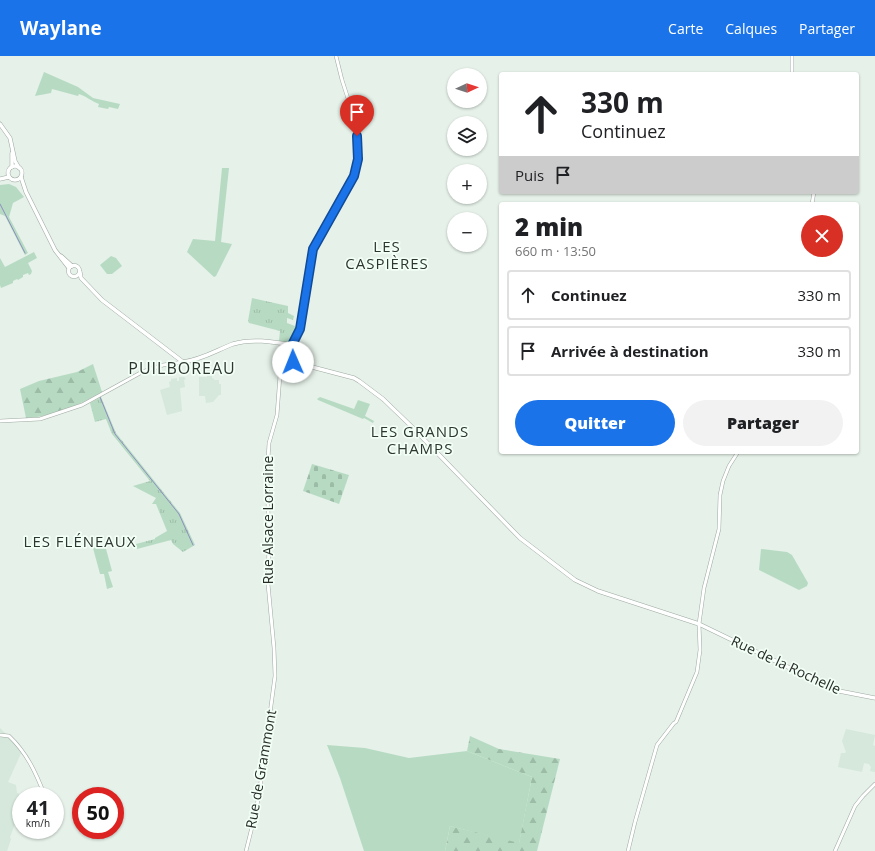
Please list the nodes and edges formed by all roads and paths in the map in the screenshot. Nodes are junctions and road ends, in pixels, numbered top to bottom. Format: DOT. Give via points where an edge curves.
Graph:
graph roads {
  1 [pos="336,56"];
  2 [pos="792,56"];
  3 [pos="792,72"];
  4 [pos="0,124"];
  5 [pos="0,127"];
  6 [pos="12,167"];
  7 [pos="19,168"];
  8 [pos="9,175"];
  9 [pos="21,177"];
  10 [pos="0,178"];
  11 [pos="16,180"];
  12 [pos="26,192"];
  13 [pos="71,267"];
  14 [pos="80,272"];
  15 [pos="76,276"];
  16 [pos="81,278"];
  17 [pos="292,345"];
  18 [pos="176,356"];
  19 [pos="290,361"];
  20 [pos="183,362"];
  21 [pos="174,363"];
  22 [pos="0,421"];
  23 [pos="737,454"];
  24 [pos="699,624"];
  25 [pos="273,686"];
  26 [pos="875,698"];
  27 [pos="0,735"];
  28 [pos="875,784"];
  29 [pos="41,787"];
  30 [pos="246,851"];
  31 [pos="628,851"];
  32 [pos="835,851"];
  1 -- 17 [label="street" via="353,114 358,159 352,182 314,247 300,329"];
  2 -- 3 [label="street"];
  4 -- 7 [label="main road" via="10,138"];
  5 -- 6 [label="main road" via="10,143"];
  6 -- 7 [label="main road"];
  6 -- 8 [label="main road"];
  7 -- 9 [label="main road" via="22,171"];
  8 -- 10 [label="main road"];
  8 -- 11 [label="main road" via="12,180"];
  9 -- 11 [label="main road"];
  9 -- 12 [label="main road"];
  11 -- 12 [label="main road"];
  12 -- 13 [label="main road" via="55,250"];
  13 -- 14 [label="main road" via="77,267"];
  13 -- 15 [label="main road" via="70,275"];
  14 -- 15 [label="main road"];
  14 -- 16 [label="main road"];
  15 -- 16 [label="main road"];
  16 -- 18 [label="main road" via="102,300"];
  17 -- 19 [label="main road"];
  17 -- 20 [label="main road" via="257,341 236,343"];
  18 -- 20 [label="main road"];
  18 -- 21 [label="street"];
  19 -- 24 [label="main road, Rue de la Rochelle" via="354,378 377,395 520,538 575,580 598,591"];
  19 -- 25 [label="street, Rue Alsace Lorraine" via="282,364 277,415 269,443 267,475 268,584 275,660"];
  20 -- 21 [label="street"];
  21 -- 22 [label="street" via="137,374 82,405 40,419"];
  23 -- 24 [label="street" via="723,481 719,529 704,588"];
  24 -- 26 [label="main road, Rue de la Rochelle" via="817,682 839,691"];
  24 -- 31 [label="street" via="700,650 697,672 676,722 657,745"];
  25 -- 30 [label="street, Rue de Grammont" via="260,788"];
  27 -- 29 [label="street" via="9,736 27,757"];
  28 -- 32 [label="street" via="856,806"];
}
